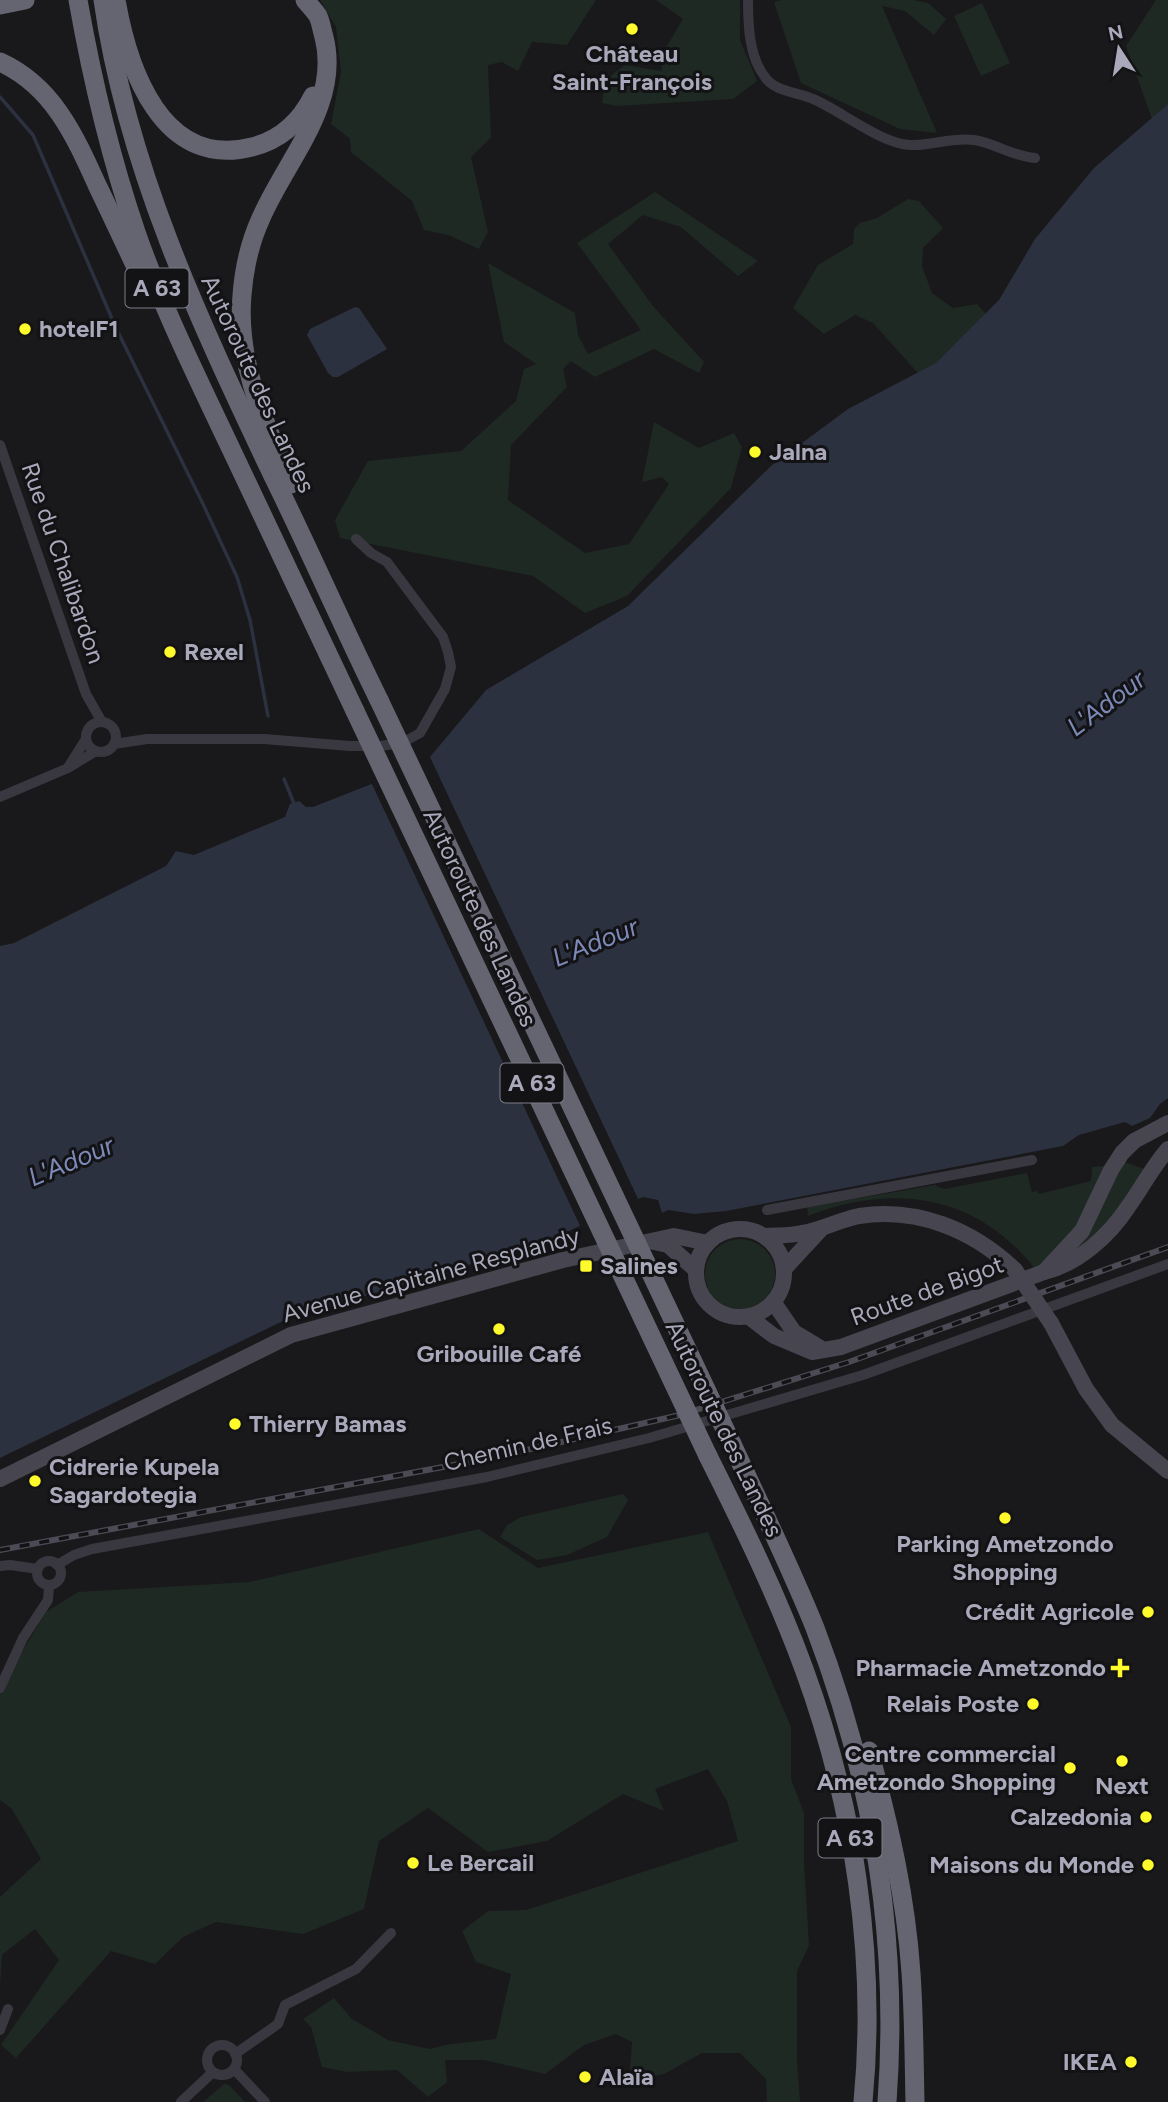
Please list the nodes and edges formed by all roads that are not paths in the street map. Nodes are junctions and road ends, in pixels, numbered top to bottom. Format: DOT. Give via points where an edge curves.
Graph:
graph roads {
  1 [pos="25,0"];
  2 [pos="305,0"];
  3 [pos="748,0"];
  4 [pos="0,5"];
  5 [pos="110,5"];
  6 [pos="80,7"];
  7 [pos="328,52"];
  8 [pos="0,62"];
  9 [pos="1035,158"];
  10 [pos="0,445"];
  11 [pos="356,539"];
  12 [pos="277,546"];
  13 [pos="356,654"];
  14 [pos="97,724"];
  15 [pos="114,730"];
  16 [pos="86,739"];
  17 [pos="147,739"];
  18 [pos="114,744"];
  19 [pos="96,751"];
  20 [pos="68,768"];
  21 [pos="0,797"];
  22 [pos="1168,1123"];
  23 [pos="1168,1149"];
  24 [pos="1032,1160"];
  25 [pos="767,1210"];
  26 [pos="821,1228"];
  27 [pos="764,1236"];
  28 [pos="654,1242"];
  29 [pos="708,1243"];
  30 [pos="1168,1264"];
  31 [pos="785,1268"];
  32 [pos="696,1270"];
  33 [pos="1044,1272"];
  34 [pos="774,1303"];
  35 [pos="749,1317"];
  36 [pos="824,1350"];
  37 [pos="1168,1471"];
  38 [pos="0,1479"];
  39 [pos="57,1565"];
  40 [pos="0,1566"];
  41 [pos="38,1569"];
  42 [pos="49,1586"];
  43 [pos="835,1685"];
  44 [pos="0,1688"];
  45 [pos="391,1933"];
  46 [pos="8,2009"];
  47 [pos="0,2030"];
  48 [pos="201,2040"];
  49 [pos="211,2051"];
  50 [pos="235,2054"];
  51 [pos="234,2068"];
  52 [pos="213,2073"];
  53 [pos="181,2102"];
  54 [pos="265,2102"];
  55 [pos="863,2102"];
  56 [pos="887,2102"];
  57 [pos="915,2102"];
  1 -- 4 [label="highway"];
  2 -- 7 [label="highway" via="319,17"];
  3 -- 9 [label="street" via="748,35 764,76 775,86 814,99 907,145 974,140"];
  5 -- 7 [label="highway" via="154,108 178,133 212,148 246,148 286,131 308,106"];
  5 -- 13 [label="highway, Autoroute des Landes / A 63" via="129,122 180,273"];
  6 -- 12 [label="highway, Autoroute des Landes / A 63" via="108,143 136,233"];
  7 -- 13 [label="highway" via="327,83 319,107 254,234 244,275 241,318 245,361 258,407 352,614"];
  8 -- 12 [label="highway" via="43,92 66,121 164,329"];
  10 -- 14 [label="street, Rue du Chalibardon"];
  11 -- 17 [label="street" via="387,562 443,637 451,667 445,689 420,733 402,743 350,746 264,738"];
  12 -- 55 [label="highway, Autoroute des Landes / A 63, bridge" via="788,1626 839,1788 858,1889 864,1956"];
  13 -- 43 [label="highway, Autoroute des Landes / A 63, bridge" via="792,1573"];
  14 -- 15 [label="street"];
  14 -- 16 [label="street" via="88,730"];
  15 -- 17 [label="street"];
  15 -- 18 [label="street"];
  16 -- 19 [label="street"];
  16 -- 20 [label="street"];
  17 -- 18 [label="street"];
  18 -- 19 [label="street"];
  19 -- 20 [label="street"];
  20 -- 21 [label="street"];
  22 -- 33 [label="main road, Route de Bigot" via="1122,1153 1082,1230"];
  23 -- 33 [label="main road, Route de Bigot" via="1128,1207 1094,1245 1063,1268"];
  24 -- 25 [label="street"];
  26 -- 27 [label="main road"];
  26 -- 31 [label="main road"];
  26 -- 37 [label="main road, bridge" via="859,1216 897,1215 955,1228 972,1237 1015,1270 1104,1415"];
  27 -- 29 [label="main road" via="729,1230"];
  27 -- 31 [label="main road" via="774,1244"];
  28 -- 29 [label="main road, Avenue Capitaine Resplandy" via="674,1236"];
  28 -- 32 [label="main road" via="668,1245"];
  28 -- 38 [label="main road, Avenue Capitaine Resplandy" via="563,1260 291,1335"];
  29 -- 32 [label="main road"];
  30 -- 39 [label="street, Chemin de Frais" via="863,1375 667,1433 487,1477 92,1549"];
  31 -- 34 [label="main road"];
  32 -- 35 [label="main road" via="697,1283 710,1307 736,1318"];
  33 -- 36 [label="main road, Route de Bigot"];
  34 -- 35 [label="main road"];
  34 -- 36 [label="main road" via="794,1332"];
  35 -- 36 [label="main road, Route de Bigot" via="790,1345 812,1352"];
  39 -- 41 [label="street, Chemin de Frais" via="49,1561"];
  39 -- 42 [label="street" via="60,1578"];
  40 -- 41 [label="street"];
  41 -- 42 [label="street" via="40,1582"];
  42 -- 44 [label="street" via="48,1600 23,1638"];
  43 -- 56 [label="highway, Autoroute des Landes / A 63" via="856,1750 884,1900 891,2009"];
  43 -- 57 [label="highway" via="862,1727 888,1820 911,1972"];
  45 -- 50 [label="street" via="356,1969 285,2005 278,2024"];
  46 -- 47 [label="street"];
  48 -- 49 [label="street"];
  49 -- 50 [label="street" via="224,2046"];
  49 -- 52 [label="street" via="207,2064"];
  50 -- 51 [label="street"];
  51 -- 52 [label="street" via="224,2075"];
  51 -- 54 [label="street"];
  52 -- 53 [label="street"];
}
